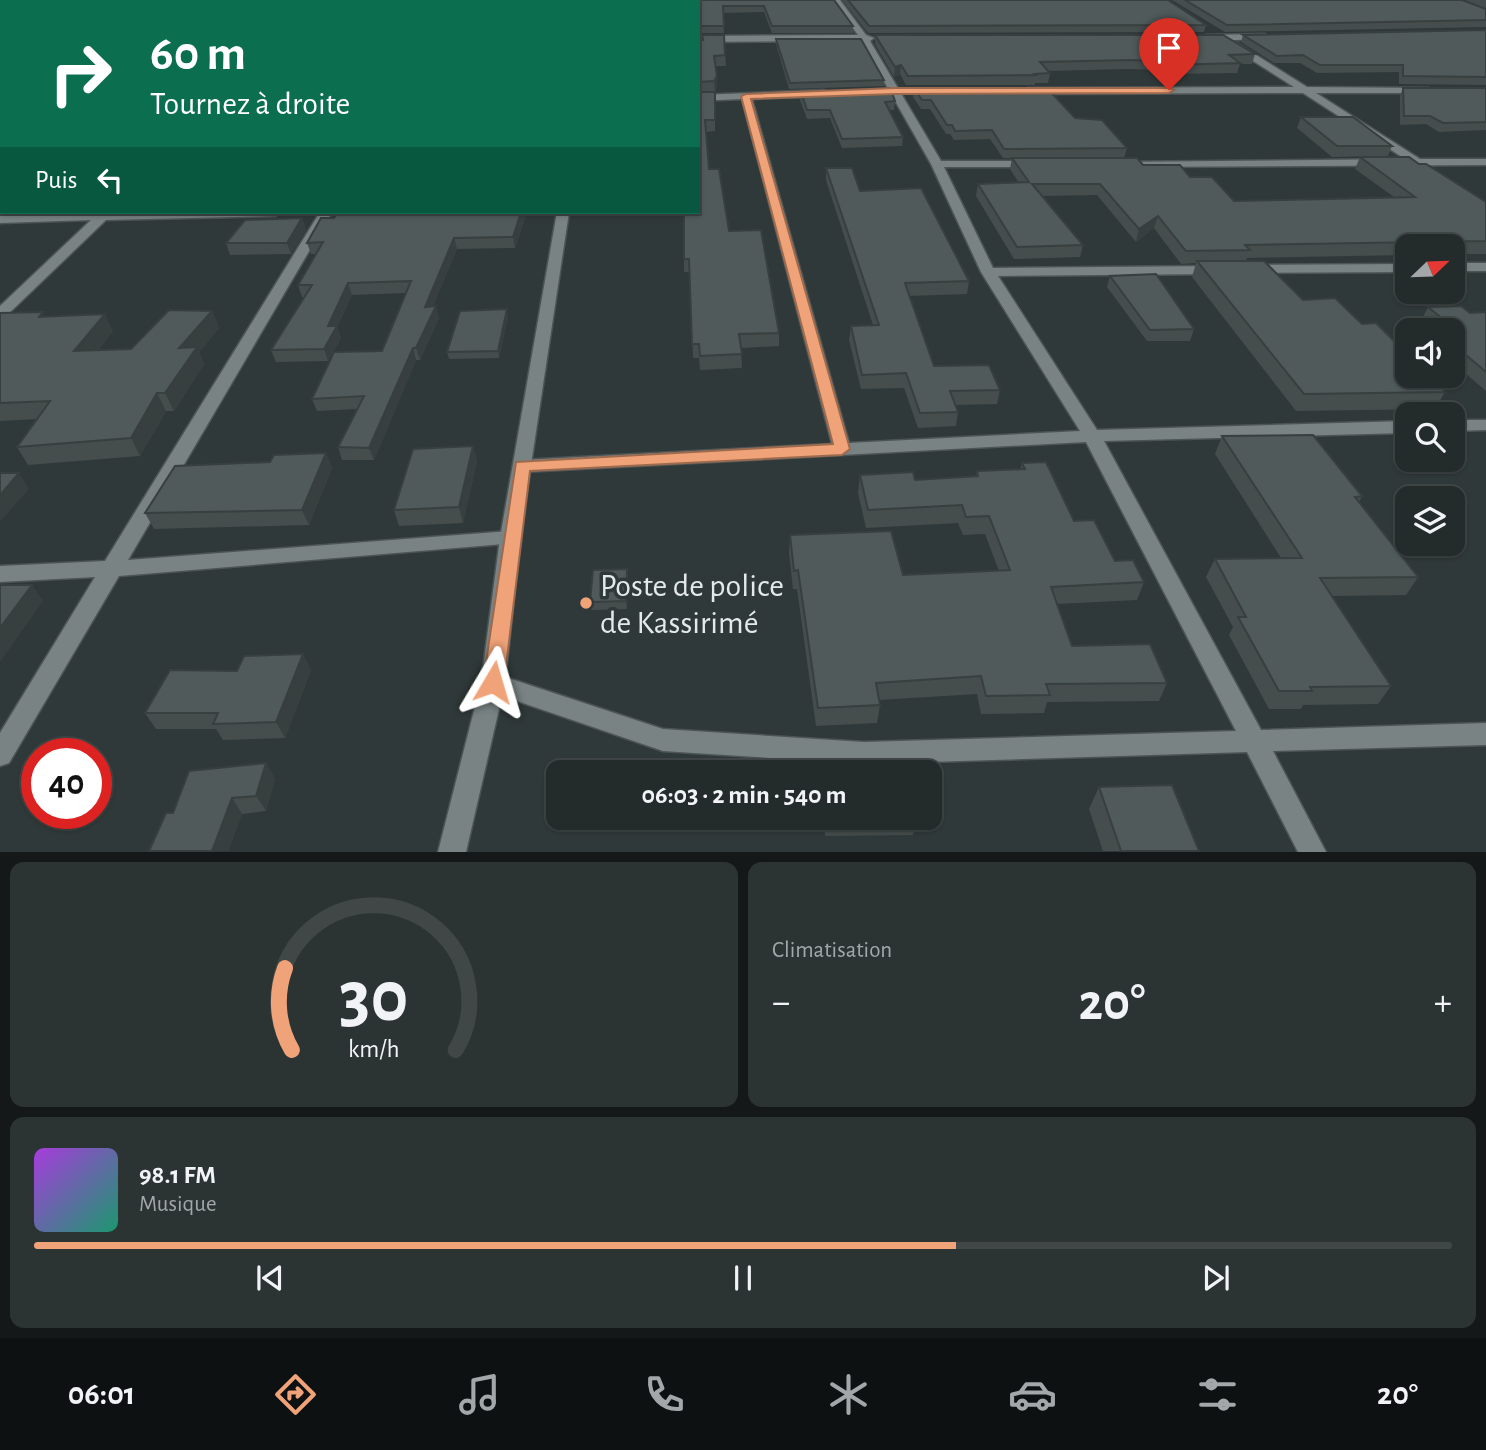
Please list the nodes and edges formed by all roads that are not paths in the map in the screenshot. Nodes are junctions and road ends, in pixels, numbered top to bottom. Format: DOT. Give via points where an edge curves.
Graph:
graph roads {
  1 [pos="836,0"];
  2 [pos="1200,24"];
  3 [pos="1279,37"];
  4 [pos="871,38"];
  5 [pos="1196,38"];
  6 [pos="1224,38"];
  7 [pos="700,39"];
  8 [pos="1306,90"];
  9 [pos="1444,90"];
  10 [pos="1018,91"];
  11 [pos="841,93"];
  12 [pos="746,96"];
  13 [pos="700,98"];
  14 [pos="1486,162"];
  15 [pos="1418,163"];
  16 [pos="937,164"];
  17 [pos="1047,164"];
  18 [pos="1102,164"];
  19 [pos="1441,177"];
  20 [pos="161,214"];
  21 [pos="325,214"];
  22 [pos="563,214"];
  23 [pos="104,215"];
  24 [pos="0,219"];
  25 [pos="1465,267"];
  26 [pos="1486,267"];
  27 [pos="1395,268"];
  28 [pos="988,272"];
  29 [pos="0,314"];
  30 [pos="1486,425"];
  31 [pos="1465,426"];
  32 [pos="1395,427"];
  33 [pos="1092,436"];
  34 [pos="842,449"];
  35 [pos="522,466"];
  36 [pos="510,538"];
  37 [pos="110,569"];
  38 [pos="0,574"];
  39 [pos="493,682"];
  40 [pos="1486,734"];
  41 [pos="1255,743"];
  42 [pos="0,755"];
  43 [pos="452,852"];
  44 [pos="1313,852"];
  1 -- 4 [label="street"];
  2 -- 6 [label="street"];
  3 -- 6 [label="street"];
  4 -- 7 [label="street"];
  4 -- 16 [label="street"];
  5 -- 6 [label="street"];
  6 -- 8 [label="street"];
  8 -- 9 [label="street"];
  8 -- 10 [label="street"];
  8 -- 15 [label="street"];
  11 -- 12 [label="street"];
  12 -- 13 [label="street"];
  12 -- 34 [label="street"];
  14 -- 15 [label="street"];
  15 -- 18 [label="street"];
  15 -- 19 [label="street"];
  16 -- 17 [label="street"];
  16 -- 28 [label="street"];
  20 -- 23 [label="street"];
  21 -- 37 [label="street"];
  22 -- 35 [label="street"];
  23 -- 24 [label="street"];
  23 -- 29 [label="street"];
  25 -- 26 [label="street"];
  27 -- 28 [label="street"];
  28 -- 33 [label="street"];
  30 -- 31 [label="street"];
  32 -- 33 [label="street"];
  33 -- 34 [label="street"];
  33 -- 41 [label="street"];
  34 -- 35 [label="street"];
  35 -- 36 [label="street"];
  36 -- 37 [label="street"];
  36 -- 39 [label="street"];
  37 -- 38 [label="street"];
  37 -- 42 [label="street"];
  39 -- 41 [label="street" via="663,740 864,753"];
  39 -- 43 [label="street"];
  40 -- 41 [label="street"];
  41 -- 44 [label="street"];
}
